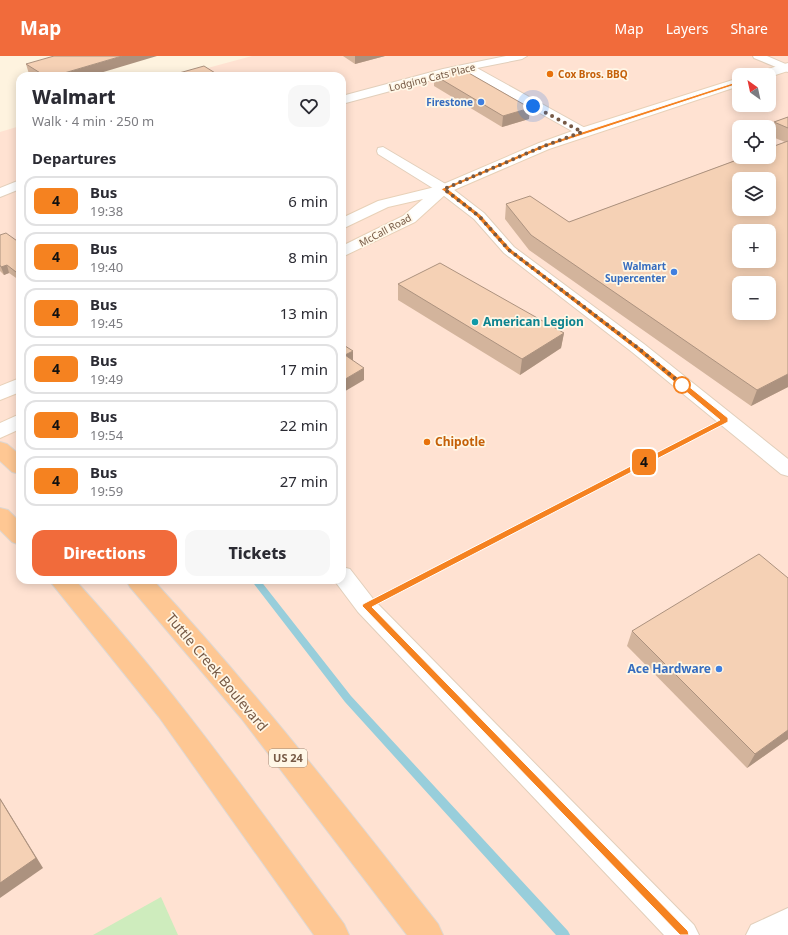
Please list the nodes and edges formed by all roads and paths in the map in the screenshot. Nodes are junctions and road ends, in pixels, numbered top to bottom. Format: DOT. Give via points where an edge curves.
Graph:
graph roads {
  1 [pos="522,56"];
  2 [pos="758,56"];
  3 [pos="468,68"];
  4 [pos="787,68"];
  5 [pos="776,71"];
  6 [pos="732,84"];
  7 [pos="346,99"];
  8 [pos="582,132"];
  9 [pos="383,151"];
  10 [pos="16,186"];
  11 [pos="444,189"];
  12 [pos="0,193"];
  13 [pos="346,222"];
  14 [pos="346,250"];
  15 [pos="16,386"];
  16 [pos="0,394"];
  17 [pos="16,423"];
  18 [pos="0,431"];
  19 [pos="0,449"];
  20 [pos="16,463"];
  21 [pos="788,469"];
  22 [pos="0,516"];
  23 [pos="16,532"];
  24 [pos="346,581"];
  25 [pos="65,584"];
  26 [pos="142,584"];
  27 [pos="788,922"];
  28 [pos="333,935"];
  29 [pos="427,935"];
  30 [pos="684,935"];
  31 [pos="761,935"];
  1 -- 3 [label="street, Lodging Cats Place"];
  2 -- 4 [label="street"];
  3 -- 7 [label="street, Lodging Cats Place" via="443,72"];
  3 -- 8 [label="street"];
  4 -- 5 [label="main road"];
  6 -- 8 [label="main road, McCall Road"];
  8 -- 11 [label="main road, McCall Road"];
  9 -- 11 [label="street"];
  10 -- 12 [label="street"];
  11 -- 13 [label="main road, McCall Road" via="384,204"];
  11 -- 14 [label="main road, McCall Road" via="409,218"];
  11 -- 21 [label="street" via="479,216 509,250 638,348"];
  15 -- 16 [label="main road"];
  17 -- 18 [label="main road"];
  19 -- 20 [label="highway"];
  22 -- 23 [label="highway"];
  24 -- 30 [label="street" via="372,612"];
  25 -- 28 [label="highway" via="113,638 175,716"];
  26 -- 29 [label="highway, Tuttle Creek Boulevard / US 24" via="177,622 251,712"];
  27 -- 31 [label="street"];
}
